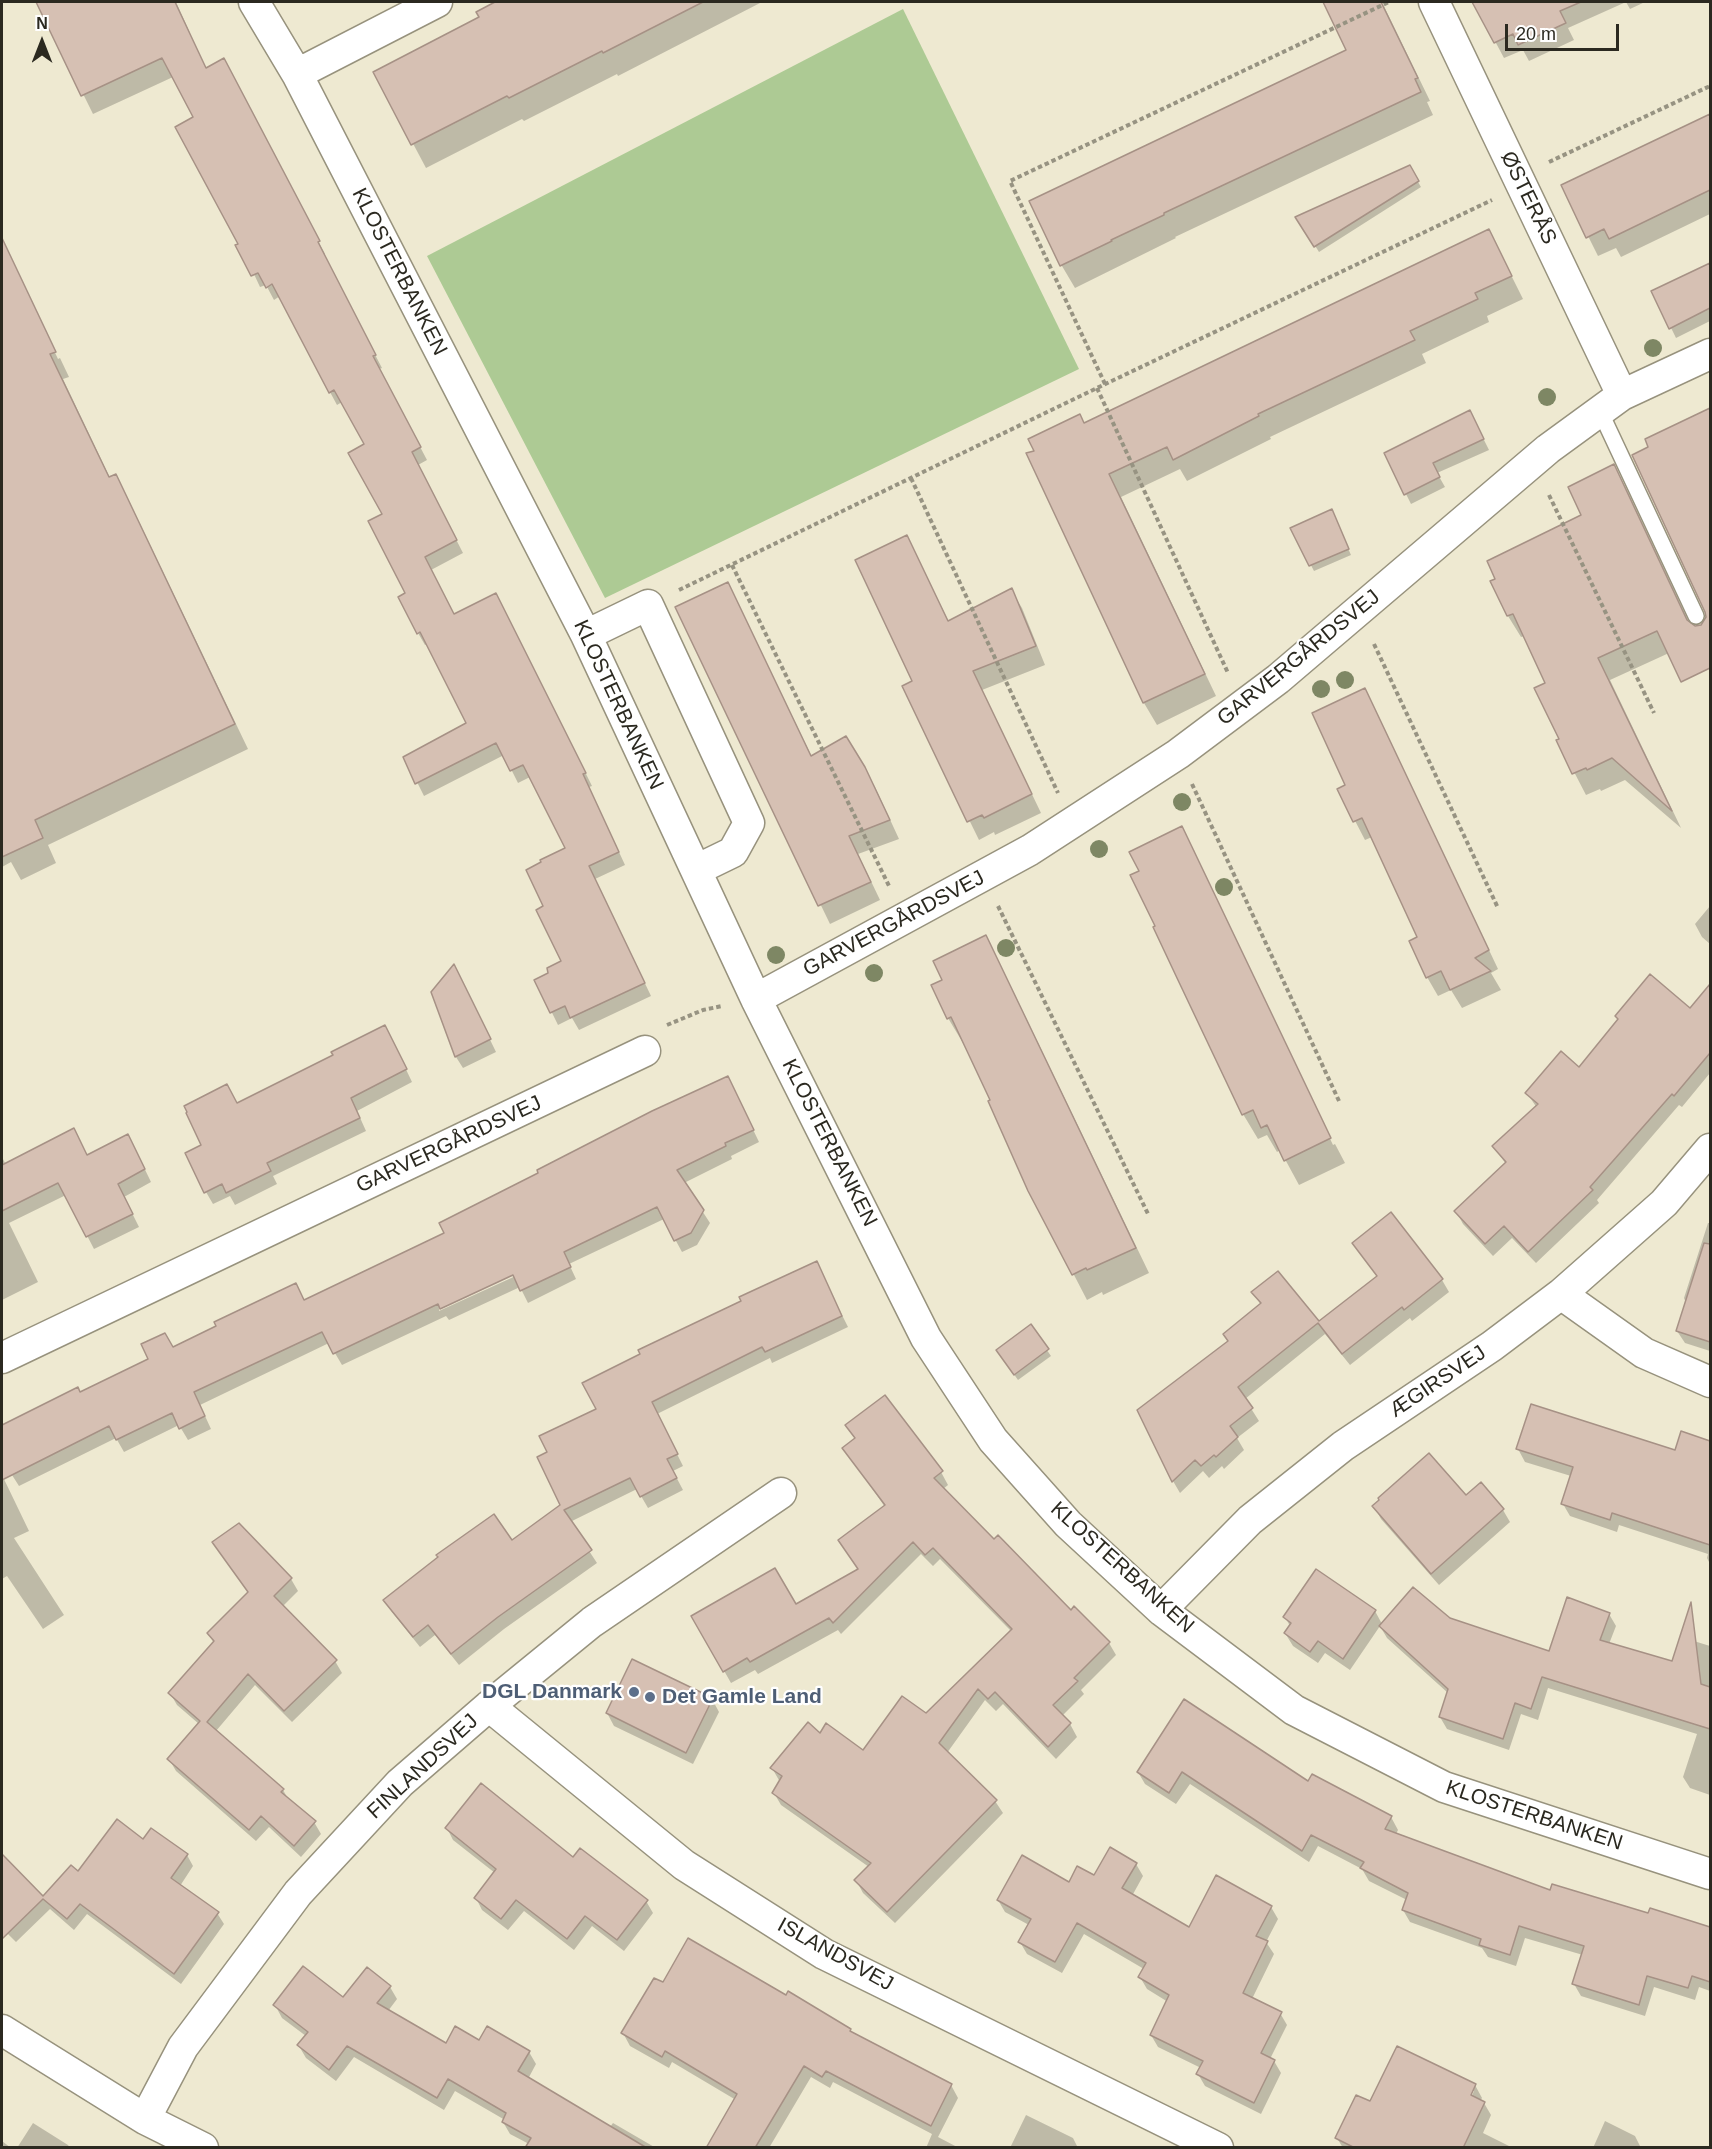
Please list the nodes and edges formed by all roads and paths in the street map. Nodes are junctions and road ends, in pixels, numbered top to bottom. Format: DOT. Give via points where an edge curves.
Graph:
graph roads {
  1 [pos="254,2"];
  2 [pos="437,2"];
  3 [pos="1389,2"];
  4 [pos="1434,2"];
  5 [pos="297,74"];
  6 [pos="1710,86"];
  7 [pos="1520,181"];
  8 [pos="1710,354"];
  9 [pos="1105,384"];
  10 [pos="1097,388"];
  11 [pos="1611,403"];
  12 [pos="1533,462"];
  13 [pos="911,478"];
  14 [pos="732,565"];
  15 [pos="648,605"];
  16 [pos="1359,610"];
  17 [pos="1696,616"];
  18 [pos="586,635"];
  19 [pos="1243,705"];
  20 [pos="1654,713"];
  21 [pos="1178,754"];
  22 [pos="1072,823"];
  23 [pos="696,870"];
  24 [pos="983,876"];
  25 [pos="1498,908"];
  26 [pos="905,918"];
  27 [pos="756,999"];
  28 [pos="645,1052"];
  29 [pos="1339,1101"];
  30 [pos="1710,1149"];
  31 [pos="1149,1216"];
  32 [pos="1561,1294"];
  33 [pos="2,1358"];
  34 [pos="1710,1382"];
  35 [pos="781,1493"];
  36 [pos="1161,1610"];
  37 [pos="489,1706"];
  38 [pos="1710,1874"];
  39 [pos="2,2030"];
  40 [pos="145,2119"];
  41 [pos="204,2148"];
  42 [pos="1218,2148"];
  1 -- 5 [label="street, KLOSTERBANKEN"];
  2 -- 5 [label="street"];
  3 -- 9 [label="path" via="1010,181"];
  4 -- 7 [label="street, ØSTERÅS"];
  5 -- 18 [label="street, KLOSTERBANKEN"];
  6 -- 7 [label="path"];
  7 -- 9 [label="path"];
  7 -- 11 [label="street, ØSTERÅS"];
  8 -- 11 [label="street, GARVERGÅRDSVEJ"];
  9 -- 10 [label="path"];
  10 -- 13 [label="path"];
  10 -- 19 [label="path"];
  11 -- 12 [label="street, GARVERGÅRDSVEJ"];
  11 -- 17 [label="lane"];
  12 -- 16 [label="street, GARVERGÅRDSVEJ"];
  12 -- 20 [label="path"];
  13 -- 14 [label="path"];
  13 -- 22 [label="path"];
  14 -- 15 [label="path"];
  14 -- 26 [label="path"];
  15 -- 18 [label="street"];
  15 -- 23 [label="street" via="749,823 733,852"];
  16 -- 19 [label="street, GARVERGÅRDSVEJ"];
  16 -- 25 [label="path"];
  18 -- 23 [label="street, KLOSTERBANKEN"];
  19 -- 21 [label="street, GARVERGÅRDSVEJ"];
  21 -- 22 [label="street, GARVERGÅRDSVEJ"];
  21 -- 29 [label="path"];
  22 -- 24 [label="street, GARVERGÅRDSVEJ"];
  23 -- 27 [label="street, KLOSTERBANKEN"];
  24 -- 26 [label="street, GARVERGÅRDSVEJ"];
  24 -- 31 [label="path"];
  26 -- 27 [label="street, GARVERGÅRDSVEJ"];
  27 -- 28 [label="path" via="703,1010 653,1032"];
  27 -- 36 [label="street, KLOSTERBANKEN" via="926,1338 993,1440 1068,1524"];
  28 -- 33 [label="street, GARVERGÅRDSVEJ"];
  30 -- 32 [label="street, ÆGIRSVEJ" via="1664,1203"];
  32 -- 34 [label="street" via="1644,1353"];
  32 -- 36 [label="street, ÆGIRSVEJ" via="1492,1346 1343,1446 1250,1520"];
  35 -- 37 [label="street, FINLANDSVEJ" via="592,1622"];
  36 -- 38 [label="street, KLOSTERBANKEN" via="1294,1710 1444,1787"];
  37 -- 40 [label="street, FINLANDSVEJ" via="400,1783 298,1893 183,2047"];
  37 -- 42 [label="street, ISLANDSVEJ" via="684,1865 824,1954"];
  39 -- 40 [label="street"];
  40 -- 41 [label="street"];
}
